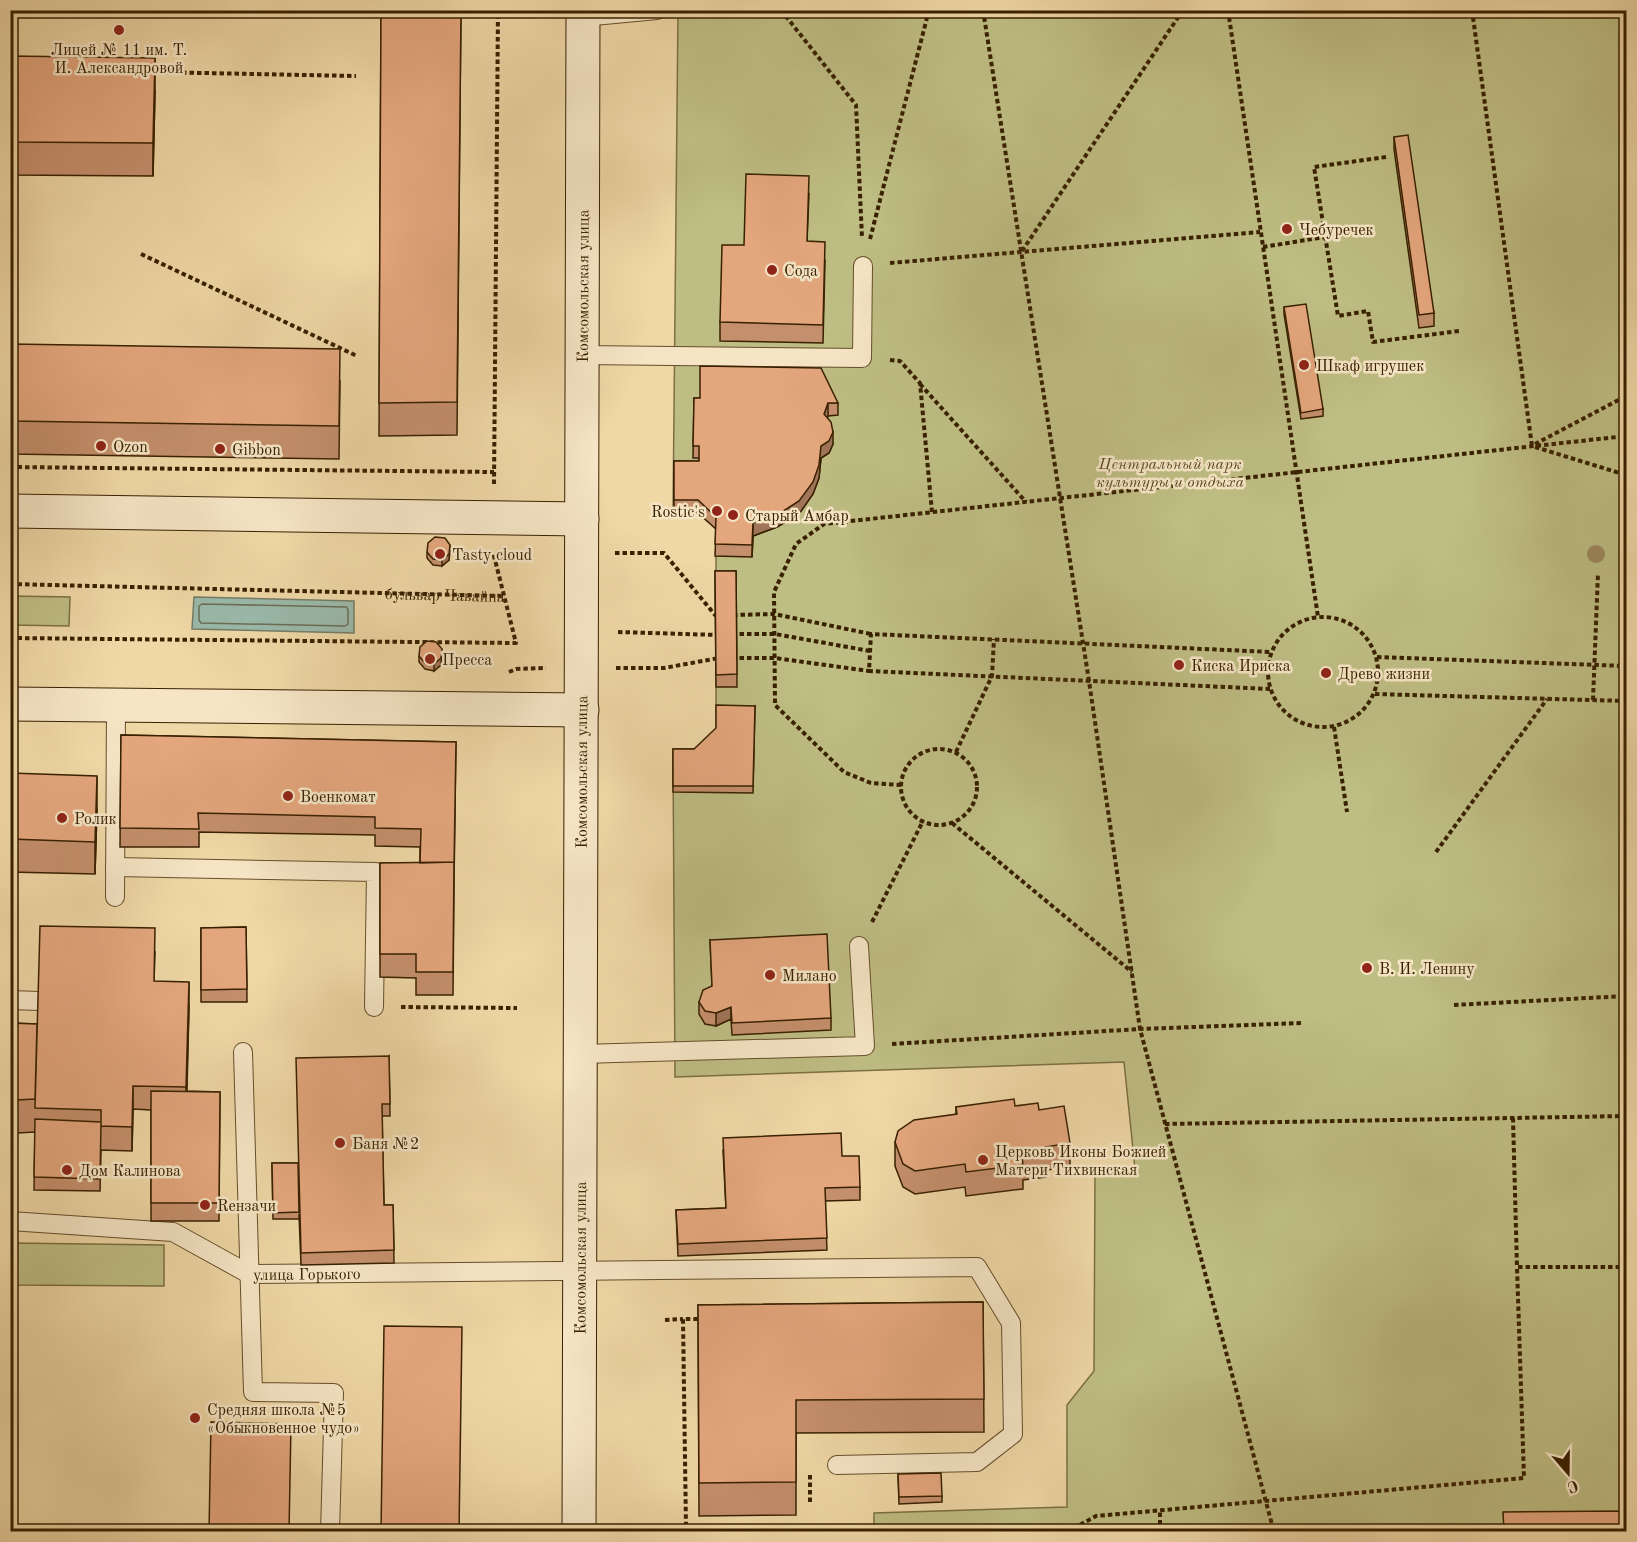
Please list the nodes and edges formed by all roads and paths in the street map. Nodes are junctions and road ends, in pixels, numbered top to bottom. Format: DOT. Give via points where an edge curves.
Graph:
graph roads {
  1 [pos="498,10"];
  2 [pos="657,10"];
  3 [pos="782,10"];
  4 [pos="929,10"];
  5 [pos="983,10"];
  6 [pos="1183,10"];
  7 [pos="1228,10"];
  8 [pos="1472,10"];
  9 [pos="583,14"];
  10 [pos="142,71"];
  11 [pos="356,76"];
  12 [pos="1386,157"];
  13 [pos="1260,232"];
  14 [pos="1325,237"];
  15 [pos="1263,247"];
  16 [pos="1021,252"];
  17 [pos="141,254"];
  18 [pos="863,266"];
  19 [pos="1459,331"];
  20 [pos="582,355"];
  21 [pos="357,356"];
  22 [pos="862,358"];
  23 [pos="920,383"];
  24 [pos="1626,396"];
  25 [pos="1626,436"];
  26 [pos="1532,446"];
  27 [pos="10,467"];
  28 [pos="1296,472"];
  29 [pos="1626,475"];
  30 [pos="1060,498"];
  31 [pos="1026,502"];
  32 [pos="10,511"];
  33 [pos="932,513"];
  34 [pos="582,519"];
  35 [pos="485,546"];
  36 [pos="493,552"];
  37 [pos="504,552"];
  38 [pos="582,552"];
  39 [pos="1598,573"];
  40 [pos="10,584"];
  41 [pos="505,596"];
  42 [pos="774,614"];
  43 [pos="1318,617"];
  44 [pos="617,632"];
  45 [pos="775,634"];
  46 [pos="871,634"];
  47 [pos="10,638"];
  48 [pos="994,639"];
  49 [pos="1083,644"];
  50 [pos="870,651"];
  51 [pos="1271,652"];
  52 [pos="1377,657"];
  53 [pos="1595,664"];
  54 [pos="1626,666"];
  55 [pos="992,676"];
  56 [pos="1089,681"];
  57 [pos="1270,689"];
  58 [pos="1375,694"];
  59 [pos="1547,699"];
  60 [pos="1593,700"];
  61 [pos="1626,701"];
  62 [pos="10,704"];
  63 [pos="116,705"];
  64 [pos="582,710"];
  65 [pos="1334,727"];
  66 [pos="956,752"];
  67 [pos="901,785"];
  68 [pos="1347,812"];
  69 [pos="923,821"];
  70 [pos="952,823"];
  71 [pos="1436,852"];
  72 [pos="115,867"];
  73 [pos="115,897"];
  74 [pos="859,946"];
  75 [pos="1132,973"];
  76 [pos="1626,996"];
  77 [pos="10,1000"];
  78 [pos="39,1001"];
  79 [pos="1454,1005"];
  80 [pos="374,1006"];
  81 [pos="517,1008"];
  82 [pos="1302,1023"];
  83 [pos="1140,1029"];
  84 [pos="865,1046"];
  85 [pos="243,1052"];
  86 [pos="581,1054"];
  87 [pos="1626,1116"];
  88 [pos="1513,1118"];
  89 [pos="1165,1124"];
  90 [pos="10,1221"];
  91 [pos="1517,1267"];
  92 [pos="1626,1267"];
  93 [pos="579,1270"];
  94 [pos="249,1274"];
  95 [pos="707,1318"];
  96 [pos="683,1319"];
  97 [pos="665,1320"];
  98 [pos="837,1466"];
  99 [pos="810,1472"];
  100 [pos="1267,1499"];
  101 [pos="810,1503"];
  102 [pos="1160,1510"];
  103 [pos="665,1528"];
  104 [pos="688,1530"];
  105 [pos="330,1532"];
  106 [pos="579,1532"];
  107 [pos="1067,1532"];
  108 [pos="1160,1532"];
  109 [pos="1274,1532"];
  1 -- 27 [label="path" via="494,472"];
  2 -- 9 [label="lane"];
  3 -- 18 [label="path" via="856,105"];
  4 -- 18 [label="path"];
  5 -- 16 [label="path"];
  6 -- 16 [label="path"];
  7 -- 13 [label="path"];
  8 -- 26 [label="path"];
  9 -- 20 [label="main road, Комсомольская улица"];
  10 -- 11 [label="path"];
  12 -- 14 [label="path" via="1314,166"];
  13 -- 15 [label="path"];
  13 -- 16 [label="path"];
  14 -- 15 [label="path"];
  14 -- 19 [label="path" via="1338,316 1368,311 1373,342"];
  15 -- 28 [label="path"];
  16 -- 18 [label="path"];
  16 -- 30 [label="path"];
  17 -- 21 [label="path"];
  18 -- 22 [label="lane"];
  20 -- 22 [label="lane"];
  20 -- 34 [label="main road, Комсомольская улица"];
  22 -- 23 [label="path" via="900,361"];
  23 -- 31 [label="path"];
  23 -- 33 [label="path"];
  24 -- 26 [label="path"];
  25 -- 26 [label="path"];
  26 -- 28 [label="path"];
  26 -- 29 [label="path"];
  28 -- 30 [label="path"];
  28 -- 43 [label="path"];
  30 -- 31 [label="path"];
  30 -- 49 [label="path"];
  31 -- 33 [label="path"];
  32 -- 34 [label="main road"];
  33 -- 42 [label="path" via="824,524 796,544 774,592"];
  34 -- 38 [label="main road, Комсомольская улица"];
  35 -- 36 [label="path"];
  36 -- 37 [label="path"];
  36 -- 41 [label="path"];
  38 -- 42 [label="path" via="664,553 715,615"];
  38 -- 64 [label="main road, Комсомольская улица"];
  39 -- 53 [label="path"];
  40 -- 41 [label="path, бульвар Чавайна"];
  41 -- 47 [label="path, бульвар Чавайна" via="516,643"];
  42 -- 45 [label="path"];
  42 -- 46 [label="path"];
  43 -- 51 [label="path" via="1298,623 1282,635"];
  43 -- 52 [label="path" via="1343,620 1365,635"];
  44 -- 45 [label="path"];
  45 -- 50 [label="path"];
  45 -- 67 [label="path" via="775,705 844,772 871,783"];
  46 -- 48 [label="path"];
  46 -- 50 [label="path"];
  48 -- 49 [label="path"];
  48 -- 55 [label="path"];
  49 -- 51 [label="path"];
  49 -- 56 [label="path"];
  50 -- 55 [label="path" via="869,671"];
  51 -- 57 [label="path"];
  52 -- 53 [label="path"];
  52 -- 58 [label="path" via="1379,676"];
  53 -- 54 [label="path"];
  53 -- 60 [label="path"];
  55 -- 56 [label="path"];
  55 -- 66 [label="path"];
  56 -- 57 [label="path"];
  56 -- 75 [label="path"];
  57 -- 65 [label="path" via="1284,712 1307,725"];
  58 -- 59 [label="path"];
  58 -- 65 [label="path" via="1351,721"];
  59 -- 60 [label="path"];
  59 -- 71 [label="path"];
  60 -- 61 [label="path"];
  62 -- 63 [label="main road"];
  63 -- 64 [label="main road"];
  63 -- 72 [label="lane"];
  64 -- 86 [label="main road, Комсомольская улица"];
  65 -- 68 [label="path"];
  66 -- 67 [label="path" via="927,751 914,758"];
  66 -- 70 [label="path" via="968,761 978,789 965,815"];
  67 -- 69 [label="path" via="903,800"];
  69 -- 70 [label="path"];
  69 -- 74 [label="path"];
  70 -- 75 [label="path"];
  72 -- 73 [label="lane"];
  72 -- 80 [label="lane" via="376,872"];
  74 -- 84 [label="lane"];
  75 -- 83 [label="path"];
  76 -- 79 [label="path"];
  77 -- 78 [label="lane"];
  80 -- 81 [label="path"];
  82 -- 83 [label="path"];
  83 -- 84 [label="path"];
  83 -- 89 [label="path"];
  84 -- 86 [label="lane"];
  85 -- 94 [label="lane"];
  86 -- 93 [label="main road, Комсомольская улица"];
  87 -- 88 [label="path"];
  88 -- 89 [label="path"];
  88 -- 91 [label="path"];
  89 -- 100 [label="path"];
  90 -- 94 [label="lane, улица Горького" via="173,1232"];
  91 -- 92 [label="path"];
  91 -- 100 [label="path" via="1524,1478"];
  93 -- 94 [label="lane, улица Горького"];
  93 -- 98 [label="lane, улица Горького" via="977,1267 1011,1323 1014,1434 977,1462"];
  93 -- 106 [label="main road, Комсомольская улица"];
  94 -- 105 [label="lane" via="253,1392 334,1393"];
  95 -- 96 [label="path"];
  96 -- 97 [label="path"];
  96 -- 104 [label="path"];
  99 -- 101 [label="path"];
  100 -- 102 [label="path"];
  100 -- 109 [label="path"];
  102 -- 107 [label="path" via="1096,1516"];
  102 -- 108 [label="path"];
  103 -- 104 [label="path"];
}
